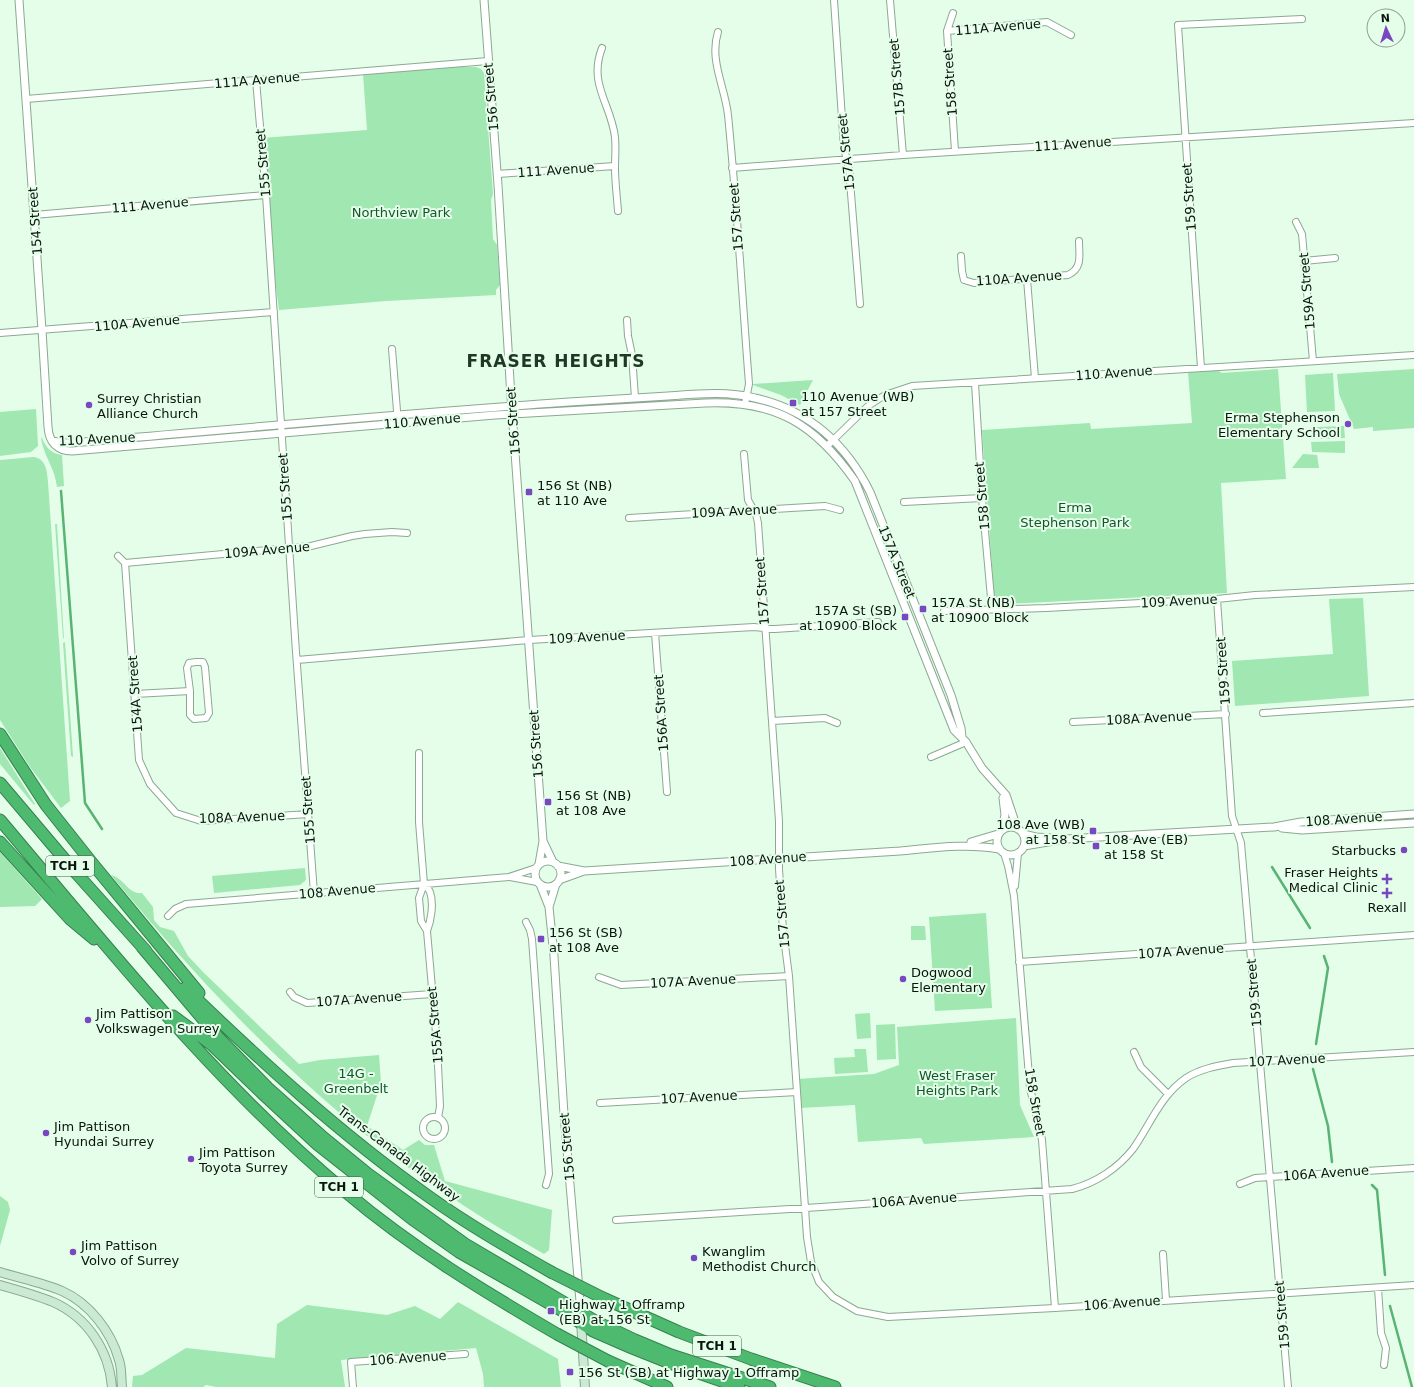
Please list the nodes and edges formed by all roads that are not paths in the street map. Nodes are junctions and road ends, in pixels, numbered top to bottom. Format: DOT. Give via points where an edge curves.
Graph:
graph roads {
  1 [pos="19,0"];
  2 [pos="484,0"];
  3 [pos="834,0"];
  4 [pos="890,0"];
  5 [pos="953,13"];
  6 [pos="1302,19"];
  7 [pos="946,31"];
  8 [pos="718,32"];
  9 [pos="1071,35"];
  10 [pos="602,48"];
  11 [pos="488,61"];
  12 [pos="256,80"];
  13 [pos="26,99"];
  14 [pos="1414,123"];
  15 [pos="1185,137"];
  16 [pos="954,151"];
  17 [pos="903,155"];
  18 [pos="846,159"];
  19 [pos="615,166"];
  20 [pos="732,168"];
  21 [pos="497,174"];
  22 [pos="266,194"];
  23 [pos="618,211"];
  24 [pos="34,215"];
  25 [pos="1296,222"];
  26 [pos="1079,241"];
  27 [pos="961,256"];
  28 [pos="1335,258"];
  29 [pos="1304,261"];
  30 [pos="1027,279"];
  31 [pos="860,304"];
  32 [pos="274,312"];
  33 [pos="627,320"];
  34 [pos="42,330"];
  35 [pos="0,333"];
  36 [pos="392,349"];
  37 [pos="1414,355"];
  38 [pos="1313,361"];
  39 [pos="1201,368"];
  40 [pos="1036,378"];
  41 [pos="975,382"];
  42 [pos="747,396"];
  43 [pos="635,398"];
  44 [pos="745,404"];
  45 [pos="512,406"];
  46 [pos="586,410"];
  47 [pos="512,414"];
  48 [pos="397,415"];
  49 [pos="398,423"];
  50 [pos="281,425"];
  51 [pos="282,433"];
  52 [pos="833,440"];
  53 [pos="52,441"];
  54 [pos="827,446"];
  55 [pos="744,454"];
  56 [pos="982,498"];
  57 [pos="904,502"];
  58 [pos="754,510"];
  59 [pos="840,510"];
  60 [pos="628,518"];
  61 [pos="407,533"];
  62 [pos="290,548"];
  63 [pos="118,556"];
  64 [pos="125,563"];
  65 [pos="1414,587"];
  66 [pos="1217,599"];
  67 [pos="992,609"];
  68 [pos="944,611"];
  69 [pos="878,622"];
  70 [pos="765,628"];
  71 [pos="655,633"];
  72 [pos="529,640"];
  73 [pos="297,660"];
  74 [pos="190,691"];
  75 [pos="135,694"];
  76 [pos="1414,703"];
  77 [pos="1263,713"];
  78 [pos="1226,714"];
  79 [pos="772,721"];
  80 [pos="1073,722"];
  81 [pos="837,723"];
  82 [pos="0,734"];
  83 [pos="964,739"];
  84 [pos="418,753"];
  85 [pos="931,757"];
  86 [pos="0,783"];
  87 [pos="999,787"];
  88 [pos="667,792"];
  89 [pos="176,813"];
  90 [pos="309,814"];
  91 [pos="1414,814"];
  92 [pos="0,820"];
  93 [pos="1414,823"];
  94 [pos="1274,827"];
  95 [pos="1017,828"];
  96 [pos="1237,829"];
  97 [pos="1000,832"];
  98 [pos="1023,834"];
  99 [pos="1066,839"];
  100 [pos="543,841"];
  101 [pos="0,842"];
  102 [pos="951,846"];
  103 [pos="1024,846"];
  104 [pos="1001,851"];
  105 [pos="1018,853"];
  106 [pos="778,858"];
  107 [pos="555,864"];
  108 [pos="538,866"];
  109 [pos="584,871"];
  110 [pos="509,877"];
  111 [pos="558,882"];
  112 [pos="539,883"];
  113 [pos="424,884"];
  114 [pos="314,893"];
  115 [pos="1014,896"];
  116 [pos="549,907"];
  117 [pos="168,916"];
  118 [pos="526,922"];
  119 [pos="427,931"];
  120 [pos="1414,934"];
  121 [pos="1250,946"];
  122 [pos="142,947"];
  123 [pos="112,953"];
  124 [pos="1019,962"];
  125 [pos="788,976"];
  126 [pos="599,977"];
  127 [pos="290,992"];
  128 [pos="432,994"];
  129 [pos="154,1001"];
  130 [pos="227,1028"];
  131 [pos="1134,1052"];
  132 [pos="1414,1052"];
  133 [pos="1260,1062"];
  134 [pos="797,1092"];
  135 [pos="1168,1094"];
  136 [pos="600,1102"];
  137 [pos="438,1118"];
  138 [pos="1414,1168"];
  139 [pos="1270,1177"];
  140 [pos="1240,1184"];
  141 [pos="546,1185"];
  142 [pos="1046,1191"];
  143 [pos="805,1208"];
  144 [pos="616,1220"];
  145 [pos="1163,1254"];
  146 [pos="0,1272"];
  147 [pos="0,1285"];
  148 [pos="1414,1285"];
  149 [pos="1378,1288"];
  150 [pos="1280,1293"];
  151 [pos="834,1297"];
  152 [pos="1166,1300"];
  153 [pos="1055,1308"];
  154 [pos="581,1318"];
  155 [pos="465,1354"];
  156 [pos="1384,1366"];
  157 [pos="112,1387"];
  158 [pos="122,1387"];
  159 [pos="353,1387"];
  160 [pos="585,1387"];
  161 [pos="667,1387"];
  162 [pos="739,1387"];
  163 [pos="770,1387"];
  164 [pos="835,1387"];
  165 [pos="1288,1387"];
  1 -- 13 [label="street, 154 Street"];
  2 -- 11 [label="street, 156 Street"];
  3 -- 18 [label="street, 157A Street"];
  4 -- 17 [label="street, 157B Street"];
  5 -- 7 [label="street, 158 Street"];
  6 -- 15 [label="street, 159 Street" via="1178,25"];
  7 -- 9 [label="street, 111A Avenue" via="1047,22"];
  7 -- 16 [label="street, 158 Street"];
  8 -- 20 [label="street, 157 Street" via="714,55 727,113"];
  10 -- 19 [label="street" via="597,65 598,83 613,129"];
  11 -- 12 [label="street, 111A Avenue"];
  11 -- 21 [label="street, 156 Street"];
  12 -- 13 [label="street, 111A Avenue"];
  12 -- 22 [label="street, 155 Street"];
  13 -- 24 [label="street, 154 Street"];
  14 -- 15 [label="street, 111 Avenue"];
  15 -- 16 [label="street, 111 Avenue"];
  15 -- 39 [label="street, 159 Street"];
  16 -- 17 [label="street, 111 Avenue"];
  17 -- 18 [label="street, 111 Avenue"];
  18 -- 20 [label="street, 111 Avenue"];
  18 -- 31 [label="street, 157A Street" via="849,169"];
  19 -- 21 [label="street, 111 Avenue"];
  19 -- 23 [label="street"];
  20 -- 42 [label="street, 157 Street" via="749,384"];
  21 -- 45 [label="street, 156 Street"];
  22 -- 24 [label="street, 111 Avenue"];
  22 -- 32 [label="street, 155 Street"];
  24 -- 34 [label="street, 154 Street"];
  25 -- 29 [label="street, 159A Street" via="1302,234"];
  26 -- 30 [label="street, 110A Avenue" via="1079,266 1074,272 1068,275"];
  27 -- 30 [label="street, 110A Avenue" via="964,280 974,283"];
  28 -- 29 [label="street"];
  29 -- 38 [label="street, 159A Street"];
  30 -- 40 [label="street"];
  32 -- 34 [label="street, 110A Avenue"];
  32 -- 50 [label="street, 155 Street"];
  33 -- 43 [label="street"];
  34 -- 35 [label="street, 110A Avenue"];
  34 -- 53 [label="street, 154 Street" via="48,430"];
  36 -- 48 [label="street"];
  37 -- 38 [label="street, 110 Avenue"];
  38 -- 39 [label="street, 110 Avenue"];
  39 -- 40 [label="street, 110 Avenue"];
  40 -- 41 [label="street, 110 Avenue"];
  41 -- 52 [label="street, 110 Avenue" via="912,386 886,395 868,406"];
  41 -- 56 [label="street, 158 Street"];
  42 -- 43 [label="street, 110 Avenue" via="717,394"];
  42 -- 44 [label="street, 157 Street"];
  42 -- 52 [label="street, 110 Avenue" via="792,411"];
  43 -- 45 [label="street, 110 Avenue"];
  43 -- 46 [label="street" via="630,402 590,405"];
  44 -- 46 [label="street, 110 Avenue" via="710,402"];
  44 -- 54 [label="street, 110 Avenue" via="790,419"];
  45 -- 47 [label="street, 156 Street"];
  45 -- 48 [label="street, 110 Avenue"];
  46 -- 47 [label="street, 110 Avenue"];
  47 -- 49 [label="street, 110 Avenue"];
  47 -- 72 [label="street, 156 Street"];
  48 -- 49 [label="street"];
  48 -- 50 [label="street, 110 Avenue"];
  49 -- 51 [label="street, 110 Avenue"];
  50 -- 51 [label="street, 155 Street"];
  50 -- 53 [label="street, 110 Avenue" via="84,442"];
  51 -- 53 [label="street, 110 Avenue" via="72,451 60,450"];
  51 -- 62 [label="street, 155 Street"];
  52 -- 54 [label="street, 110 Avenue"];
  52 -- 83 [label="street, 157A Street" via="854,464 870,492 951,695"];
  54 -- 83 [label="street, 157A Street" via="856,481 954,730"];
  55 -- 58 [label="street, 157 Street" via="748,500"];
  56 -- 57 [label="street"];
  56 -- 67 [label="street, 158 Street"];
  58 -- 59 [label="street, 109A Avenue" via="824,506"];
  58 -- 60 [label="street, 109A Avenue"];
  58 -- 70 [label="street, 157 Street" via="758,523"];
  61 -- 62 [label="street, 109A Avenue" via="358,535 318,545"];
  62 -- 64 [label="street, 109A Avenue"];
  62 -- 73 [label="street, 155 Street"];
  63 -- 64 [label="street"];
  64 -- 75 [label="street, 154A Street"];
  65 -- 66 [label="street, 109 Avenue"];
  66 -- 67 [label="street, 109 Avenue"];
  66 -- 78 [label="street, 159 Street"];
  67 -- 68 [label="street, 109 Avenue"];
  69 -- 70 [label="street, 109 Avenue"];
  70 -- 71 [label="street, 109 Avenue"];
  70 -- 79 [label="street, 157 Street"];
  71 -- 72 [label="street, 109 Avenue"];
  71 -- 88 [label="street, 156A Street"];
  72 -- 73 [label="street, 109 Avenue"];
  72 -- 100 [label="street, 156 Street"];
  73 -- 90 [label="street, 155 Street"];
  74 -- 74 [label="street" via="190,715 194,719 206,718 209,713 203,662 189,663 187,668"];
  74 -- 75 [label="street"];
  75 -- 89 [label="street, 154A Street" via="139,760 150,784"];
  76 -- 77 [label="street"];
  78 -- 80 [label="street, 108A Avenue"];
  78 -- 96 [label="street, 159 Street" via="1232,816"];
  79 -- 81 [label="street" via="825,718"];
  79 -- 106 [label="street, 157 Street" via="779,821"];
  82 -- 130 [label="highway" via="46,805"];
  83 -- 85 [label="street"];
  83 -- 87 [label="street, 157A Street" via="982,768"];
  84 -- 113 [label="street, 155A Street" via="419,822"];
  86 -- 122 [label="highway, Trans-Canada Highway / TCH 1"];
  87 -- 95 [label="street, 157A Street" via="1008,799"];
  87 -- 97 [label="street, 157A Street" via="1005,804"];
  89 -- 90 [label="street, 108A Avenue" via="201,821"];
  90 -- 114 [label="street, 155 Street"];
  91 -- 94 [label="street, 108 Avenue" via="1301,822"];
  92 -- 123 [label="highway, TCH 1"];
  93 -- 94 [label="street, 108 Avenue" via="1302,830"];
  94 -- 96 [label="street, 108 Avenue"];
  95 -- 97 [label="street" via="1009,826"];
  95 -- 98 [label="street"];
  96 -- 99 [label="street, 108 Avenue"];
  96 -- 121 [label="street, 159 Street" via="1241,843"];
  97 -- 102 [label="street, 108 Avenue" via="978,841"];
  97 -- 104 [label="street" via="996,842"];
  98 -- 99 [label="street, 108 Avenue"];
  98 -- 103 [label="street"];
  99 -- 103 [label="street, 108 Avenue"];
  100 -- 107 [label="street, 156 Street"];
  100 -- 108 [label="street, 156 Street"];
  101 -- 123 [label="highway" via="70,920"];
  102 -- 104 [label="street, 108 Avenue" via="978,846"];
  102 -- 106 [label="street, 108 Avenue"];
  103 -- 105 [label="street"];
  104 -- 105 [label="street" via="1011,855"];
  104 -- 115 [label="street, 158 Street" via="1008,866"];
  105 -- 115 [label="street, 158 Street"];
  106 -- 109 [label="street, 108 Avenue"];
  106 -- 125 [label="street, 157 Street"];
  107 -- 108 [label="street" via="547,861"];
  107 -- 109 [label="street, 108 Avenue"];
  107 -- 111 [label="street" via="561,874"];
  108 -- 110 [label="street, 108 Avenue"];
  108 -- 112 [label="street" via="535,876"];
  109 -- 111 [label="street, 108 Avenue"];
  110 -- 112 [label="street, 108 Avenue"];
  110 -- 113 [label="street, 108 Avenue"];
  111 -- 112 [label="street" via="549,887"];
  111 -- 116 [label="street, 156 Street"];
  112 -- 116 [label="street, 156 Street"];
  113 -- 114 [label="street, 108 Avenue"];
  113 -- 119 [label="street, 155A Street" via="419,898 421,921"];
  113 -- 119 [label="street, 155A Street" via="431,898 432,919"];
  114 -- 117 [label="street, 108 Avenue" via="186,904"];
  115 -- 124 [label="street, 158 Street"];
  116 -- 154 [label="street, 156 Street"];
  118 -- 141 [label="street, 156 Street" via="532,939 549,1174"];
  119 -- 128 [label="street, 155A Street"];
  120 -- 121 [label="street, 107A Avenue"];
  121 -- 124 [label="street, 107A Avenue"];
  121 -- 133 [label="street, 159 Street"];
  122 -- 130 [label="highway, Trans-Canada Highway / TCH 1"];
  122 -- 154 [label="highway" via="218,1037 268,1088 324,1138 368,1174 465,1244"];
  123 -- 129 [label="highway, TCH 1"];
  124 -- 142 [label="street, 158 Street" via="1030,1088 1042,1140"];
  125 -- 126 [label="street, 107A Avenue" via="622,985"];
  125 -- 134 [label="street, 157 Street"];
  127 -- 128 [label="street, 107A Avenue" via="294,998 307,1003"];
  128 -- 137 [label="street, 155A Street" via="440,1106"];
  129 -- 154 [label="highway" via="211,1044 318,1145 412,1219 459,1252 561,1310"];
  129 -- 161 [label="highway, TCH 1, bridge" via="251,1106 349,1195 446,1266 492,1296 608,1361"];
  130 -- 164 [label="highway, Trans-Canada Highway / TCH 1, bridge" via="319,1111 385,1164 474,1226 551,1272 679,1332"];
  131 -- 135 [label="street" via="1141,1067"];
  132 -- 133 [label="street, 107 Avenue"];
  133 -- 135 [label="street, 107 Avenue" via="1220,1065 1205,1069 1186,1079"];
  133 -- 139 [label="street, 159 Street"];
  134 -- 136 [label="street, 107 Avenue"];
  134 -- 143 [label="street, 157 Street"];
  135 -- 142 [label="street, 106A Avenue" via="1133,1148 1113,1169 1077,1187"];
  138 -- 139 [label="street, 106A Avenue"];
  139 -- 140 [label="street, 106A Avenue" via="1255,1178"];
  139 -- 150 [label="street, 159 Street"];
  142 -- 143 [label="street, 106A Avenue"];
  142 -- 153 [label="street, 158 Street"];
  143 -- 144 [label="street, 106A Avenue"];
  143 -- 151 [label="street, 157 Street" via="811,1262 819,1282"];
  145 -- 152 [label="street"];
  146 -- 158 [label="main road" via="62,1291 85,1306 112,1340 120,1361"];
  147 -- 157 [label="main road" via="54,1302 69,1310 87,1326 108,1362"];
  148 -- 149 [label="street, 106 Avenue"];
  149 -- 150 [label="street, 106 Avenue"];
  149 -- 156 [label="street" via="1386,1348"];
  150 -- 152 [label="street, 106 Avenue"];
  150 -- 165 [label="street, 159 Street"];
  151 -- 153 [label="street, 106 Avenue" via="857,1311 888,1316"];
  152 -- 153 [label="street, 106 Avenue"];
  154 -- 160 [label="main road, 156 Street"];
  154 -- 162 [label="highway" via="593,1331 667,1362"];
  154 -- 163 [label="highway" via="597,1322 671,1355"];
  155 -- 159 [label="street, 106 Avenue" via="351,1362"];
}
